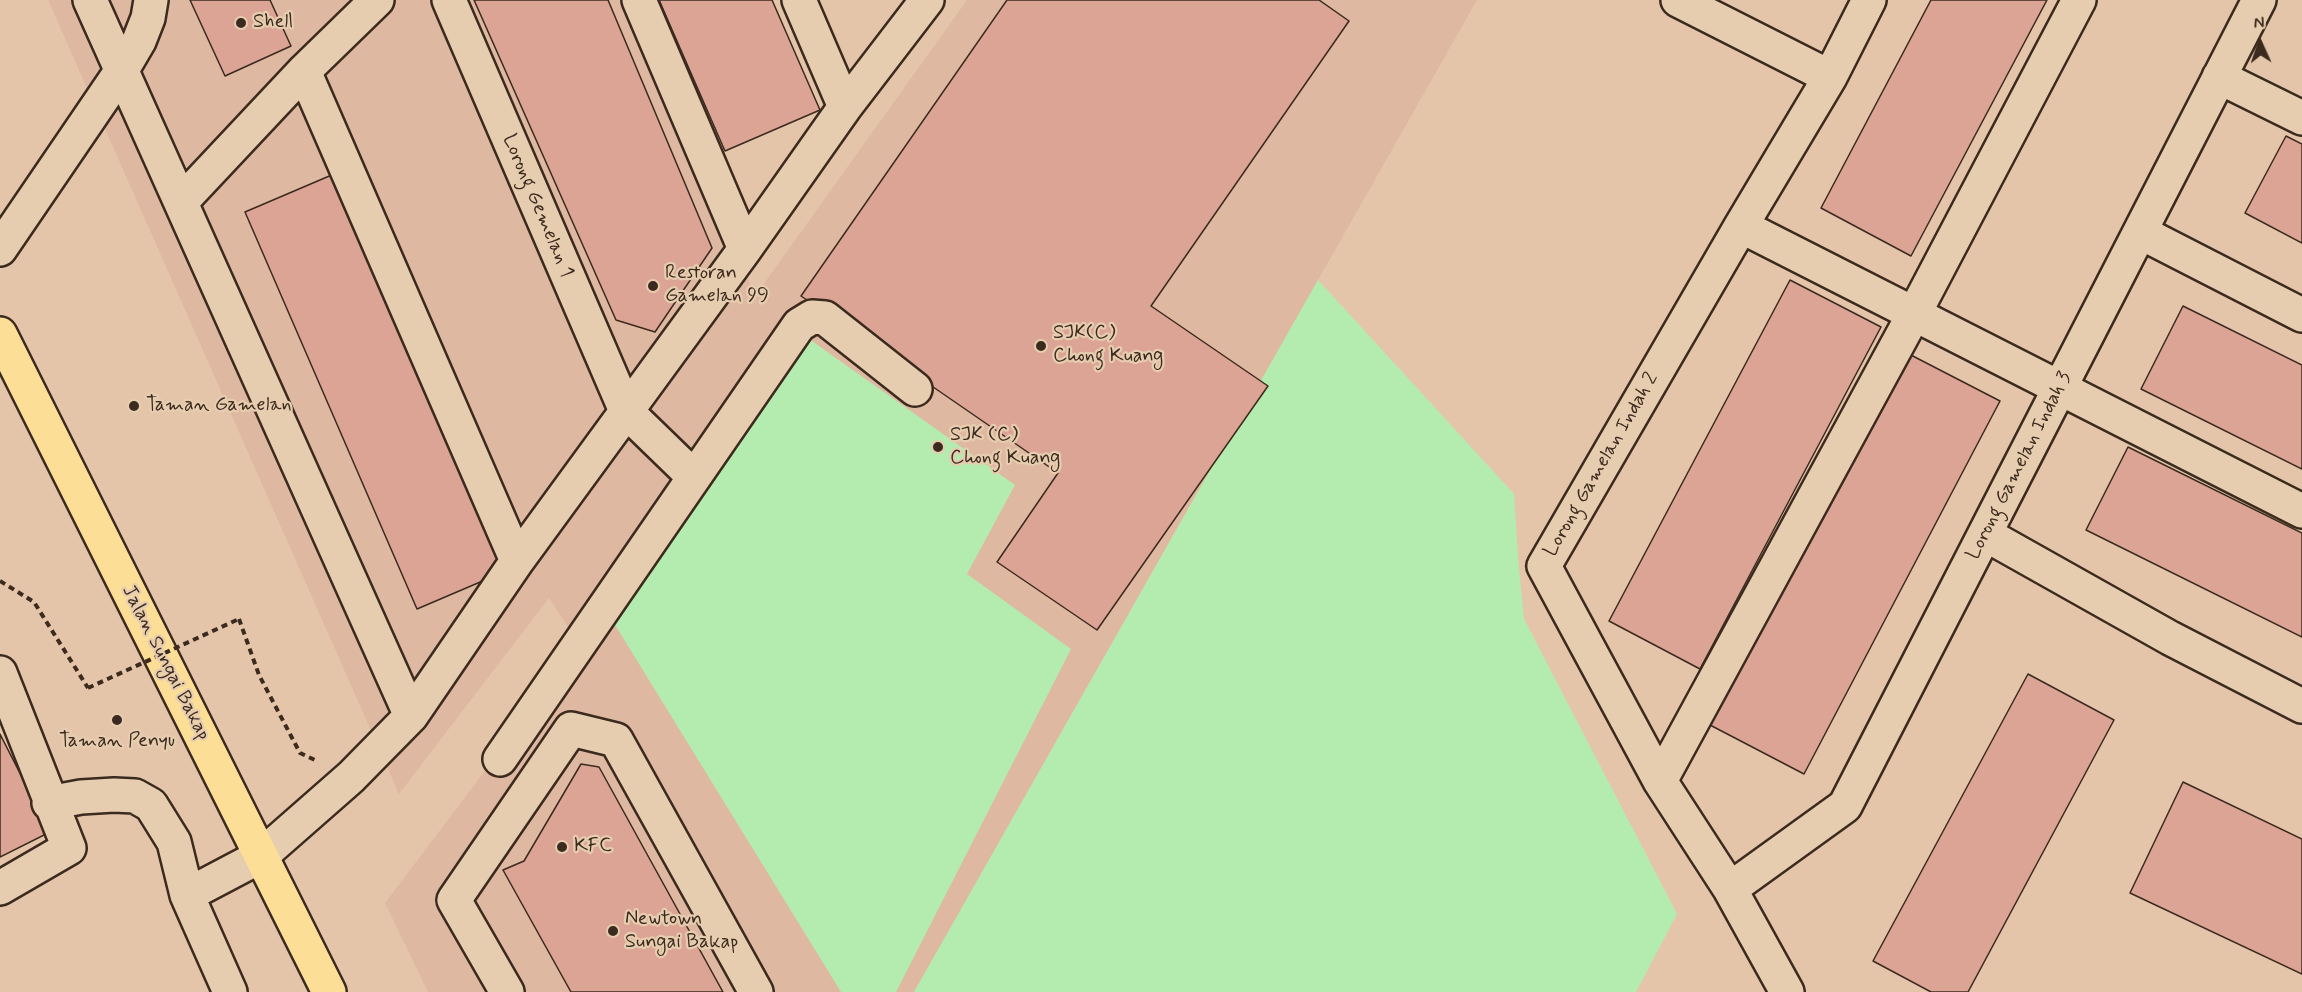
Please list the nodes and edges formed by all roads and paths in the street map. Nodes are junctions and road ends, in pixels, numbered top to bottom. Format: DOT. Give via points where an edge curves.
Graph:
graph roads {
  1 [pos="90,0"];
  2 [pos="151,0"];
  3 [pos="377,0"];
  4 [pos="449,0"];
  5 [pos="639,0"];
  6 [pos="799,0"];
  7 [pos="927,0"];
  8 [pos="1678,0"];
  9 [pos="1869,0"];
  10 [pos="2079,0"];
  11 [pos="2259,0"];
  12 [pos="122,70"];
  13 [pos="304,71"];
  14 [pos="1830,77"];
  15 [pos="2219,77"];
  16 [pos="845,107"];
  17 [pos="2302,118"];
  18 [pos="181,202"];
  19 [pos="1741,226"];
  20 [pos="2140,232"];
  21 [pos="0,249"];
  22 [pos="746,249"];
  23 [pos="1914,314"];
  24 [pos="2302,315"];
  25 [pos="0,334"];
  26 [pos="2060,388"];
  27 [pos="915,389"];
  28 [pos="626,411"];
  29 [pos="694,477"];
  30 [pos="2302,511"];
  31 [pos="1985,534"];
  32 [pos="517,561"];
  33 [pos="0,581"];
  34 [pos="0,673"];
  35 [pos="2302,706"];
  36 [pos="411,716"];
  37 [pos="500,759"];
  38 [pos="351,777"];
  39 [pos="1660,781"];
  40 [pos="50,803"];
  41 [pos="261,856"];
  42 [pos="0,888"];
  43 [pos="1730,889"];
  44 [pos="187,895"];
  45 [pos="230,992"];
  46 [pos="329,992"];
  47 [pos="507,992"];
  48 [pos="756,992"];
  49 [pos="1787,992"];
  1 -- 12 [label="street"];
  2 -- 12 [label="street" via="139,41"];
  3 -- 13 [label="street"];
  4 -- 28 [label="street, Lorong Gemelan 1"];
  5 -- 22 [label="street"];
  6 -- 16 [label="street"];
  7 -- 16 [label="street"];
  8 -- 14 [label="street"];
  9 -- 14 [label="street, Lorong Gamelan Indah 2"];
  10 -- 23 [label="street"];
  11 -- 15 [label="street, Lorong Gamelan Indah 3"];
  12 -- 18 [label="street"];
  12 -- 21 [label="street"];
  13 -- 18 [label="street"];
  13 -- 32 [label="street"];
  14 -- 19 [label="street, Lorong Gamelan Indah 2"];
  15 -- 17 [label="street"];
  15 -- 20 [label="street, Lorong Gamelan Indah 3"];
  16 -- 22 [label="street"];
  18 -- 36 [label="street"];
  19 -- 23 [label="street"];
  19 -- 39 [label="street, Lorong Gamelan Indah 2" via="1544,566"];
  20 -- 24 [label="street"];
  20 -- 26 [label="street, Lorong Gamelan Indah 3"];
  22 -- 28 [label="street"];
  23 -- 26 [label="street"];
  23 -- 39 [label="street"];
  25 -- 41 [label="highway, Jalan Sungai Bakap"];
  26 -- 30 [label="street"];
  26 -- 31 [label="street, Lorong Gamelan Indah 3"];
  27 -- 29 [label="street" via="825,318 812,317 800,325"];
  28 -- 29 [label="street"];
  28 -- 32 [label="street"];
  29 -- 37 [label="street"];
  31 -- 35 [label="street" via="2170,638"];
  31 -- 43 [label="street, Lorong Gamelan Indah 3" via="1845,806"];
  32 -- 36 [label="street"];
  33 -- 38 [label="path, bridge" via="34,602 88,688 239,619 259,675 300,753"];
  34 -- 40 [label="street"];
  36 -- 38 [label="street"];
  38 -- 41 [label="street"];
  39 -- 43 [label="street, Lorong Gamelan Indah 2"];
  40 -- 42 [label="street" via="69,848"];
  40 -- 44 [label="street" via="114,795 135,796 151,805 174,842"];
  41 -- 44 [label="street"];
  41 -- 46 [label="highway, Jalan Sungai Bakap"];
  43 -- 49 [label="street, Lorong Gamelan Indah 2"];
  44 -- 45 [label="street"];
  47 -- 48 [label="street" via="454,900 571,729 616,740"];
}
